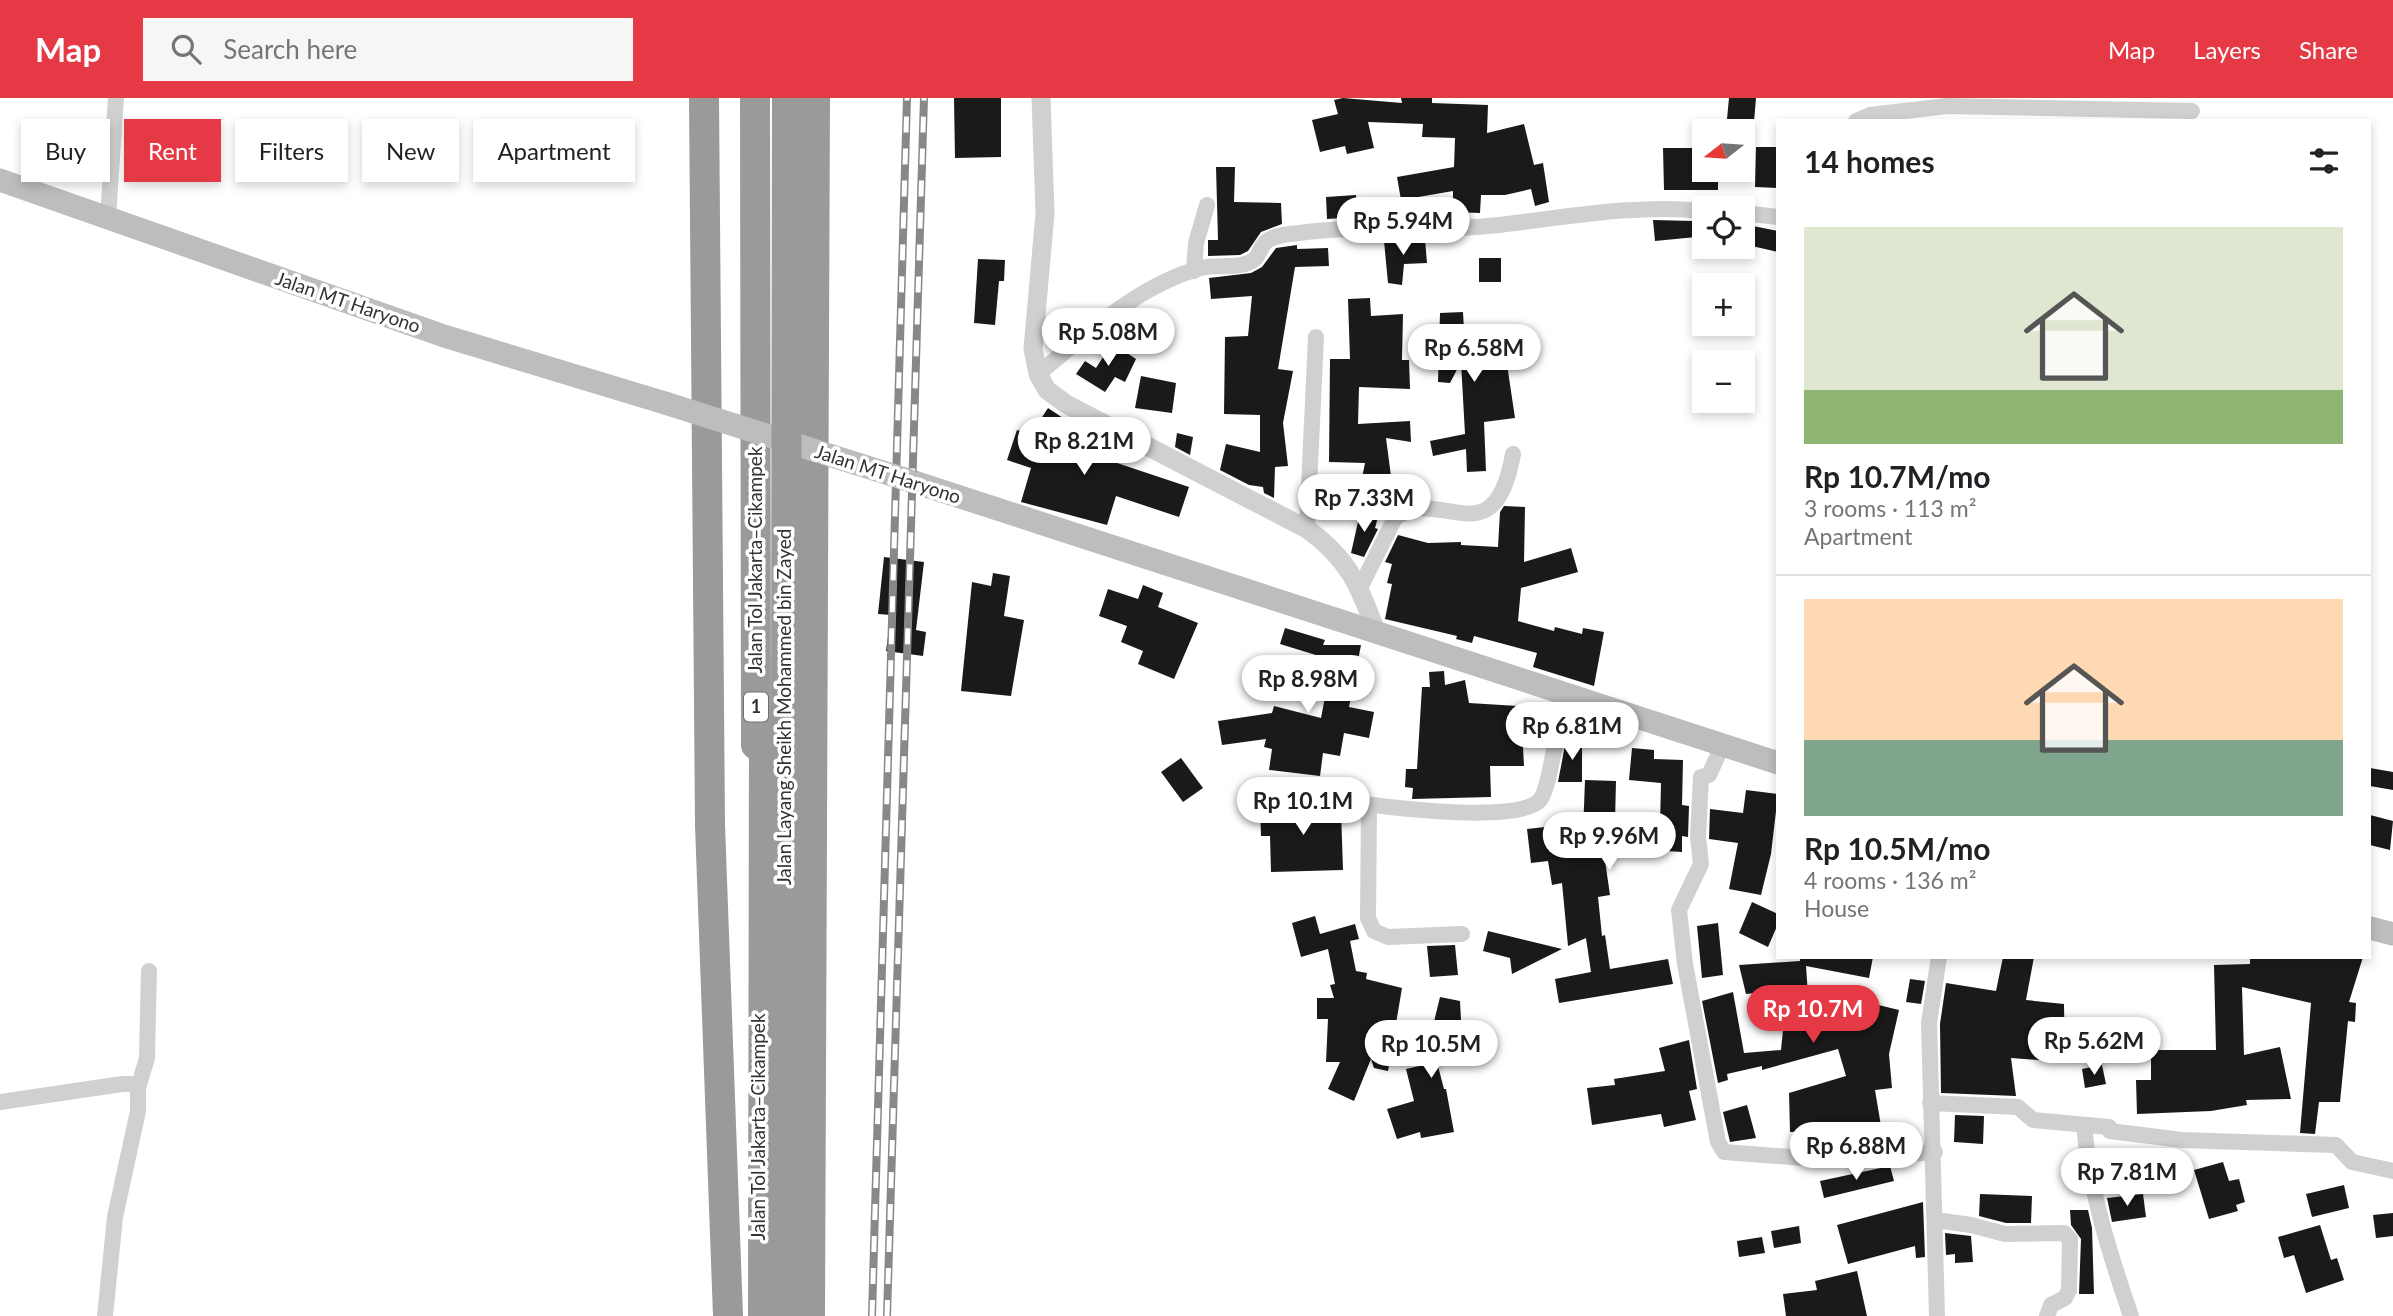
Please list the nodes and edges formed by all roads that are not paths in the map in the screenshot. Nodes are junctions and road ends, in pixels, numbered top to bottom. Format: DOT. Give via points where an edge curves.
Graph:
graph roads {
  1 [pos="116,98"];
  2 [pos="704,98"];
  3 [pos="755,98"];
  4 [pos="766,98"];
  5 [pos="787,98"];
  6 [pos="815,98"];
  7 [pos="1041,98"];
  8 [pos="2192,110"];
  9 [pos="1862,119"];
  10 [pos="0,180"];
  11 [pos="1207,205"];
  12 [pos="1692,210"];
  13 [pos="1755,214"];
  14 [pos="1776,217"];
  15 [pos="108,218"];
  16 [pos="1194,271"];
  17 [pos="1316,337"];
  18 [pos="1038,374"];
  19 [pos="1513,454"];
  20 [pos="1307,529"];
  21 [pos="1360,588"];
  22 [pos="1377,634"];
  23 [pos="1562,695"];
  24 [pos="1722,746"];
  25 [pos="1776,762"];
  26 [pos="1328,798"];
  27 [pos="1369,807"];
  28 [pos="2371,928"];
  29 [pos="1462,934"];
  30 [pos="2393,934"];
  31 [pos="1938,959"];
  32 [pos="149,971"];
  33 [pos="138,1088"];
  34 [pos="0,1102"];
  35 [pos="1930,1103"];
  36 [pos="2084,1125"];
  37 [pos="1935,1152"];
  38 [pos="2393,1171"];
  39 [pos="1936,1220"];
  40 [pos="105,1316"];
  41 [pos="728,1316"];
  42 [pos="761,1316"];
  43 [pos="785,1316"];
  44 [pos="810,1316"];
  45 [pos="1937,1316"];
  46 [pos="2047,1316"];
  47 [pos="2131,1316"];
  1 -- 15 [label="street"];
  2 -- 41 [label="highway" via="709,825"];
  3 -- 42 [label="highway, Jalan Tol Jakarta–Cikampek / 1"];
  4 -- 42 [label="highway, Jalan Layang Sheikh Mohammed bin Zayed / 1, bridge"];
  5 -- 43 [label="highway, Jalan Layang Sheikh Mohammed bin Zayed / 1, bridge"];
  6 -- 44 [label="highway"];
  7 -- 18 [label="street" via="1045,213 1033,349"];
  8 -- 9 [label="street" via="1947,106"];
  10 -- 15 [label="main road, Jalan MT Haryono"];
  11 -- 16 [label="street"];
  12 -- 16 [label="street" via="1656,208 1574,213 1497,225 1351,227 1299,233 1271,238 1256,260 1247,264"];
  13 -- 14 [label="street"];
  15 -- 22 [label="main road, Jalan MT Haryono, bridge" via="444,335 908,480"];
  16 -- 18 [label="street" via="1131,301"];
  17 -- 20 [label="street"];
  18 -- 20 [label="street" via="1046,390 1066,404"];
  19 -- 21 [label="street" via="1503,491 1478,514 1420,510 1405,511 1395,518"];
  20 -- 21 [label="street" via="1343,559"];
  21 -- 22 [label="street"];
  22 -- 23 [label="main road, Jalan MT Haryono"];
  23 -- 24 [label="main road, Jalan MT Haryono"];
  23 -- 27 [label="street" via="1546,784 1540,800 1529,807 1495,813"];
  24 -- 25 [label="main road, Jalan MT Haryono"];
  24 -- 37 [label="street" via="1709,775 1701,777 1698,837 1702,864 1679,910 1718,1142 1724,1152 1830,1160"];
  26 -- 27 [label="street"];
  27 -- 29 [label="street" via="1368,918 1374,932 1388,937"];
  28 -- 30 [label="main road"];
  31 -- 35 [label="street" via="1929,1023"];
  32 -- 33 [label="street" via="147,1058"];
  33 -- 34 [label="street" via="122,1084"];
  33 -- 40 [label="street" via="138,1111 113,1230"];
  35 -- 36 [label="street" via="2018,1107 2033,1120"];
  35 -- 37 [label="street"];
  36 -- 38 [label="street" via="2182,1140 2336,1144 2352,1162"];
  36 -- 47 [label="street" via="2097,1215"];
  37 -- 39 [label="street"];
  39 -- 45 [label="street"];
  39 -- 46 [label="street" via="2005,1234 2064,1233 2070,1239 2069,1290 2065,1298 2051,1305"];
}
